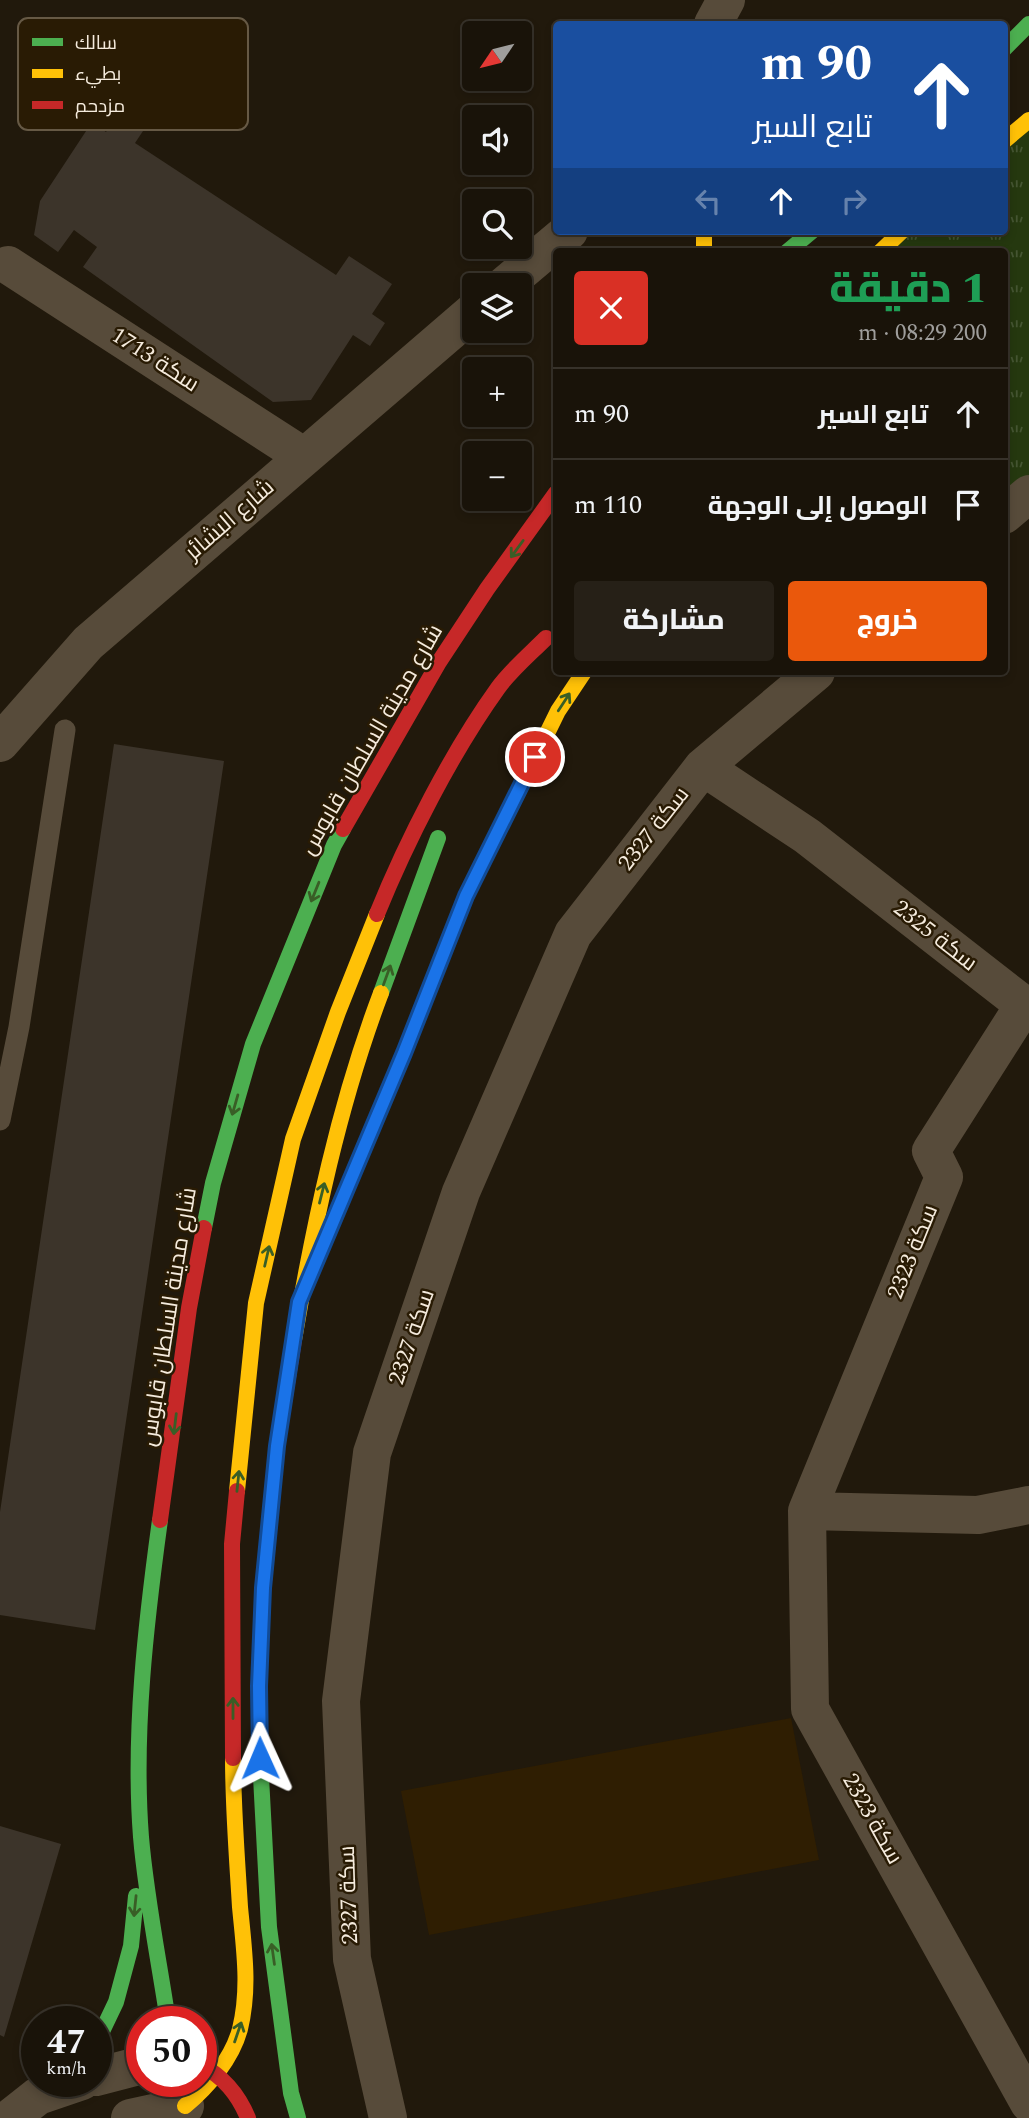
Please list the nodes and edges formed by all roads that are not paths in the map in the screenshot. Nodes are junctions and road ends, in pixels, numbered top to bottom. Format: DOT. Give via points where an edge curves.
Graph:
graph roads {
  1 [pos="726,0"];
  2 [pos="715,21"];
  3 [pos="1029,24"];
  4 [pos="1008,45"];
  5 [pos="1029,120"];
  6 [pos="1008,138"];
  7 [pos="564,235"];
  8 [pos="807,235"];
  9 [pos="898,235"];
  10 [pos="792,248"];
  11 [pos="884,248"];
  12 [pos="8,265"];
  13 [pos="519,273"];
  14 [pos="462,321"];
  15 [pos="303,456"];
  16 [pos="553,497"];
  17 [pos="553,628"];
  18 [pos="546,638"];
  19 [pos="582,675"];
  20 [pos="812,675"];
  21 [pos="519,687"];
  22 [pos="65,730"];
  23 [pos="0,743"];
  24 [pos="703,767"];
  25 [pos="447,819"];
  26 [pos="0,1120"];
  27 [pos="931,1151"];
  28 [pos="299,1302"];
  29 [pos="1029,1504"];
  30 [pos="807,1511"];
  31 [pos="141,1838"];
  32 [pos="166,2006"];
  33 [pos="112,2010"];
  34 [pos="217,2072"];
  35 [pos="37,2097"];
  36 [pos="1029,2104"];
  37 [pos="185,2106"];
  38 [pos="10,2118"];
  39 [pos="130,2118"];
  40 [pos="248,2118"];
  41 [pos="299,2118"];
  42 [pos="388,2118"];
  1 -- 2 [label="street"];
  3 -- 4 [label="main road"];
  5 -- 6 [label="main road"];
  7 -- 13 [label="street"];
  8 -- 10 [label="main road"];
  9 -- 11 [label="main road"];
  12 -- 15 [label="street, سكة 1713"];
  14 -- 15 [label="street, شارع البشائر"];
  15 -- 23 [label="street, شارع البشائر" via="88,643"];
  16 -- 31 [label="main road, شارع مدينة السلطان قابوس, one-way" via="439,662 334,845 253,1044 213,1183 189,1308 146,1623 139,1770"];
  17 -- 18 [label="main road"];
  18 -- 21 [label="main road"];
  34 -- 18 [label="main road, one-way" via="239,2032 247,1994 233,1811 232,1544 256,1303 290,1151 389,885 448,768 499,687"];
  28 -- 19 [label="main road, one-way" via="466,896 558,711"];
  20 -- 24 [label="street, سكة 2327"];
  22 -- 26 [label="lane"];
  24 -- 27 [label="street, سكة 2325" via="807,836 1024,1005"];
  24 -- 42 [label="street, سكة 2327" via="573,934 461,1192 372,1453 341,1701 352,1959"];
  28 -- 25 [label="main road, one-way" via="357,1057"];
  27 -- 30 [label="street, سكة 2323" via="944,1177"];
  41 -- 28 [label="main road, one-way" via="291,2093 269,1927 259,1686 277,1446"];
  29 -- 30 [label="street" via="978,1516"];
  30 -- 36 [label="street, سكة 2323" via="810,1709"];
  31 -- 32 [label="main road, شارع مدينة السلطان قابوس"];
  31 -- 33 [label="main road, one-way" via="131,1946"];
  34 -- 40 [label="main road"];
  35 -- 38 [label="street"];
  37 -- 39 [label="street"];
}
